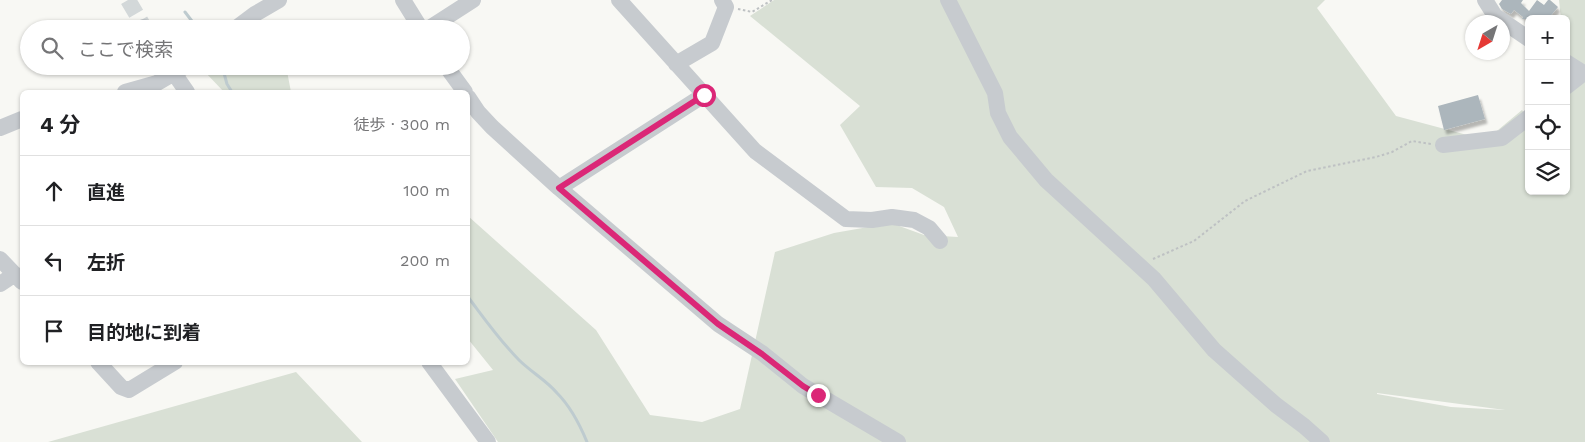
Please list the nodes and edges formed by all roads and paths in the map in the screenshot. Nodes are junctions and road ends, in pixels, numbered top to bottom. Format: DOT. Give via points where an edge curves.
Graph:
graph roads {
  1 [pos="280,0"];
  2 [pos="403,0"];
  3 [pos="473,0"];
  4 [pos="619,0"];
  5 [pos="772,0"];
  6 [pos="948,0"];
  7 [pos="1485,0"];
  8 [pos="724,3"];
  9 [pos="248,20"];
  10 [pos="415,20"];
  11 [pos="442,20"];
  12 [pos="1525,36"];
  13 [pos="676,64"];
  14 [pos="1570,65"];
  15 [pos="1584,74"];
  16 [pos="167,75"];
  17 [pos="179,75"];
  18 [pos="452,75"];
  19 [pos="1570,84"];
  20 [pos="131,90"];
  21 [pos="186,90"];
  22 [pos="463,90"];
  23 [pos="704,95"];
  24 [pos="470,100"];
  25 [pos="20,120"];
  26 [pos="1525,120"];
  27 [pos="0,128"];
  28 [pos="1443,145"];
  29 [pos="559,188"];
  30 [pos="940,241"];
  31 [pos="0,259"];
  32 [pos="1134,260"];
  33 [pos="19,278"];
  34 [pos="0,284"];
  35 [pos="101,365"];
  36 [pos="170,365"];
  37 [pos="431,365"];
  38 [pos="488,442"];
  39 [pos="898,442"];
  40 [pos="1322,442"];
  1 -- 9 [label="street"];
  2 -- 10 [label="street"];
  3 -- 11 [label="street"];
  4 -- 13 [label="street"];
  5 -- 8 [label="path" via="752,12"];
  6 -- 32 [label="street" via="995,93 998,114 1010,137 1046,180"];
  7 -- 12 [label="street" via="1495,16"];
  8 -- 13 [label="street" via="712,42"];
  13 -- 23 [label="street"];
  14 -- 15 [label="street"];
  15 -- 19 [label="street"];
  16 -- 20 [label="street" via="157,82"];
  17 -- 21 [label="street"];
  18 -- 22 [label="street"];
  23 -- 29 [label="street"];
  23 -- 30 [label="street" via="755,151 846,219 892,217 914,220 929,228"];
  24 -- 29 [label="street" via="492,127"];
  25 -- 27 [label="street"];
  26 -- 28 [label="street" via="1502,138"];
  28 -- 32 [label="path" via="1412,141 1376,157 1307,171 1245,202 1194,241 1156,258"];
  29 -- 39 [label="street" via="718,324 803,386"];
  31 -- 33 [label="street"];
  32 -- 40 [label="street" via="1214,350"];
  33 -- 34 [label="street"];
  35 -- 36 [label="street" via="121,388 129,390"];
  37 -- 38 [label="street"];
}
